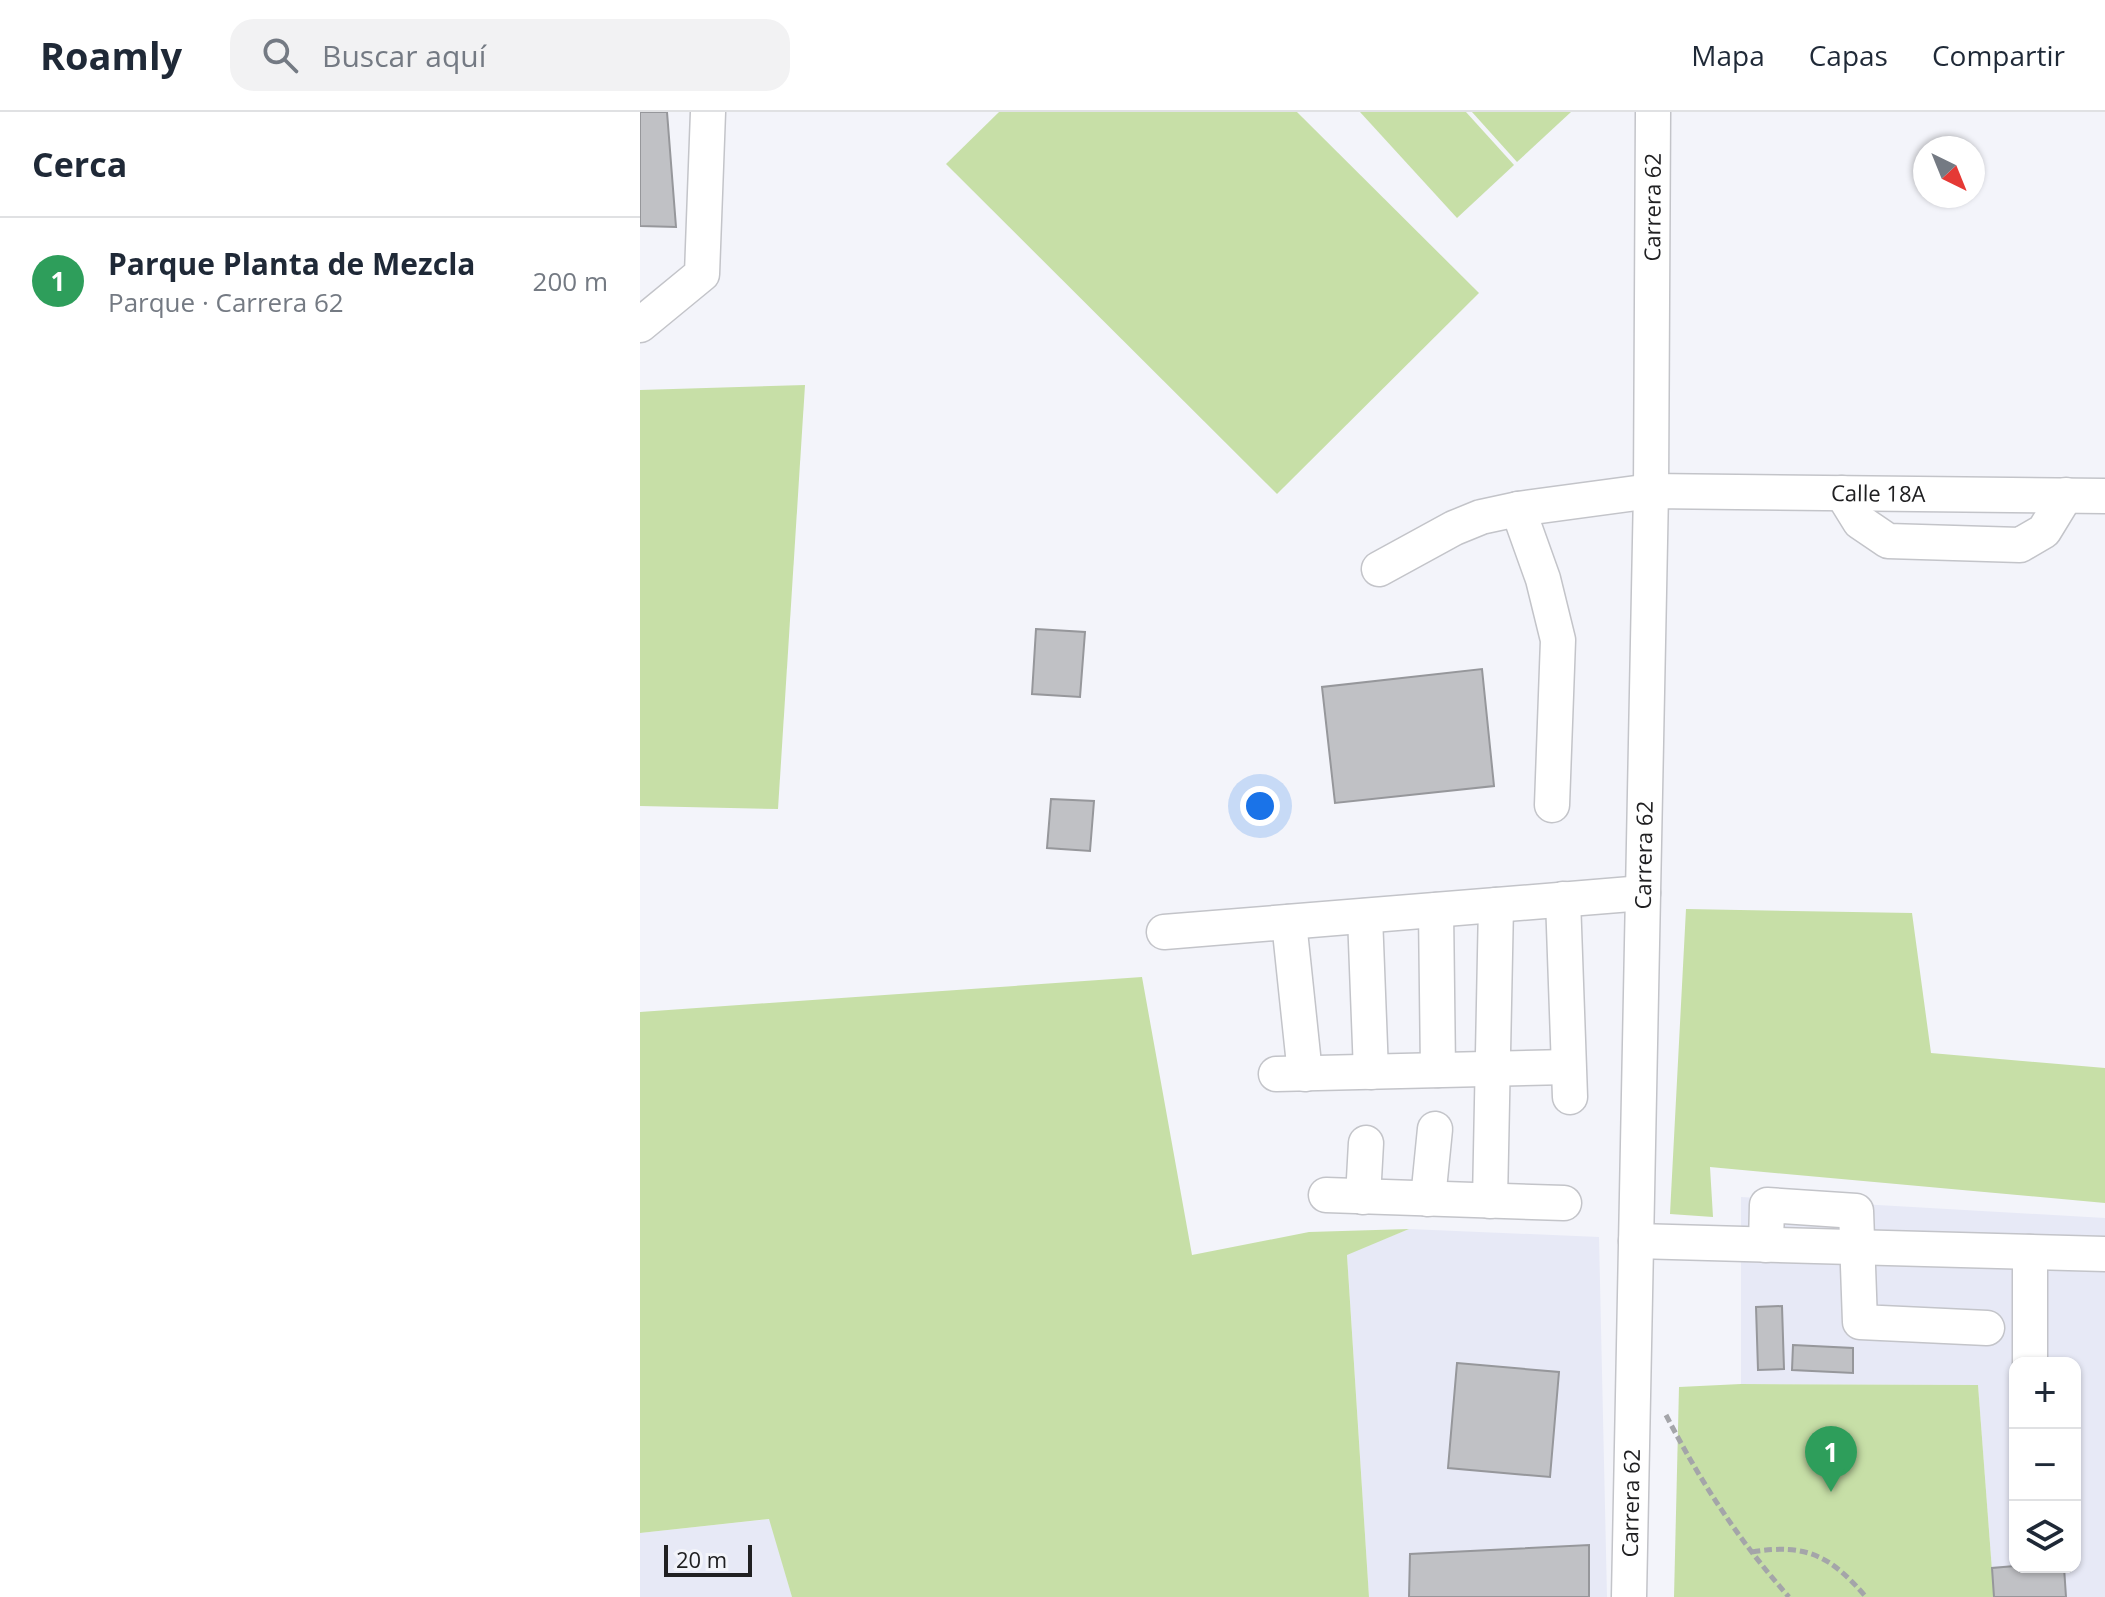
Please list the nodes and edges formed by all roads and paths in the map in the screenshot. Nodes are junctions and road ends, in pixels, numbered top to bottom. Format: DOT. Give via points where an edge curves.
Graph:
graph roads {
  1 [pos="708,112"];
  2 [pos="1653,112"];
  3 [pos="640,325"];
  4 [pos="1651,491"];
  5 [pos="1842,493"];
  6 [pos="2066,495"];
  7 [pos="2105,496"];
  8 [pos="1518,509"];
  9 [pos="1379,569"];
  10 [pos="1552,805"];
  11 [pos="1643,893"];
  12 [pos="1563,899"];
  13 [pos="1496,905"];
  14 [pos="1436,910"];
  15 [pos="1365,916"];
  16 [pos="1289,922"];
  17 [pos="1164,932"];
  18 [pos="1493,1069"];
  19 [pos="1438,1070"];
  20 [pos="1371,1072"];
  21 [pos="1435,1129"];
  22 [pos="1366,1143"];
  23 [pos="1326,1195"];
  24 [pos="1363,1197"];
  25 [pos="1428,1199"];
  26 [pos="1490,1201"];
  27 [pos="1564,1203"];
  28 [pos="1636,1241"];
  29 [pos="1858,1248"];
  30 [pos="2030,1252"];
  31 [pos="2105,1254"];
  32 [pos="1987,1328"];
  33 [pos="2030,1357"];
  34 [pos="1666,1415"];
  35 [pos="1751,1552"];
  36 [pos="1629,1597"];
  37 [pos="1789,1597"];
  38 [pos="1866,1597"];
  1 -- 3 [label="street" via="702,274"];
  2 -- 4 [label="street, Carrera 62"];
  4 -- 5 [label="street, Calle 18A"];
  4 -- 8 [label="street, Calle 18A"];
  4 -- 11 [label="street, Carrera 62"];
  5 -- 6 [label="street, Calle 18A"];
  5 -- 6 [label="street" via="1860,522 1888,541 2020,545 2044,531"];
  6 -- 7 [label="street, Calle 18A"];
  8 -- 9 [label="street, Calle 18A" via="1454,528"];
  8 -- 10 [label="street" via="1558,640"];
  11 -- 12 [label="street"];
  11 -- 28 [label="street, Carrera 62"];
  12 -- 13 [label="street"];
  12 -- 18 [label="street" via="1569,1082"];
  13 -- 14 [label="street"];
  13 -- 18 [label="street"];
  14 -- 15 [label="street"];
  14 -- 19 [label="street"];
  15 -- 16 [label="street"];
  15 -- 20 [label="street"];
  16 -- 17 [label="street"];
  16 -- 20 [label="street" via="1291,1074"];
  18 -- 19 [label="street"];
  18 -- 26 [label="street"];
  19 -- 20 [label="street"];
  21 -- 25 [label="street"];
  22 -- 24 [label="street"];
  23 -- 24 [label="street"];
  24 -- 25 [label="street"];
  25 -- 26 [label="street"];
  26 -- 27 [label="street"];
  28 -- 29 [label="street"];
  28 -- 36 [label="street, Carrera 62"];
  29 -- 30 [label="street"];
  29 -- 32 [label="street" via="1860,1322"];
  30 -- 31 [label="street"];
  30 -- 33 [label="street"];
  34 -- 35 [label="path" via="1720,1510"];
  35 -- 37 [label="path"];
  35 -- 38 [label="path" via="1779,1547 1813,1553 1844,1571"];
}
